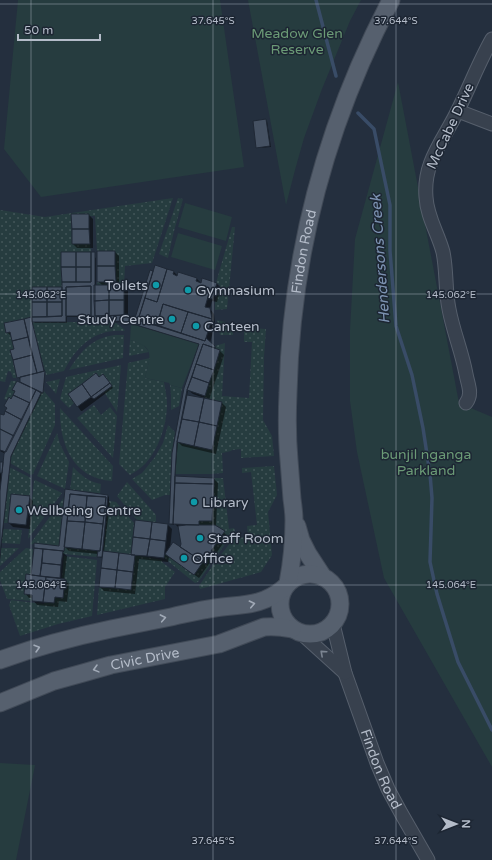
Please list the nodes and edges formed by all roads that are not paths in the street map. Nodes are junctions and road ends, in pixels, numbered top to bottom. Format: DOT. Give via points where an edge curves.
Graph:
graph roads {
  1 [pos="391,0"];
  2 [pos="492,39"];
  3 [pos="458,111"];
  4 [pos="492,124"];
  5 [pos="466,403"];
  6 [pos="294,518"];
  7 [pos="323,577"];
  8 [pos="286,586"];
  9 [pos="333,624"];
  10 [pos="297,631"];
  11 [pos="0,660"];
  12 [pos="345,673"];
  13 [pos="0,702"];
  14 [pos="428,860"];
  1 -- 6 [label="main road, Findon Road" via="351,84 334,132 316,193 302,255 293,313 288,393 289,459"];
  2 -- 3 [label="street, McCabe Drive" via="477,66"];
  3 -- 4 [label="street"];
  3 -- 5 [label="street, McCabe Drive" via="430,164 426,196 427,207 445,262 449,308 470,395"];
  6 -- 7 [label="main road, Findon Road" via="301,540"];
  6 -- 8 [label="main road, Findon Road" via="292,554"];
  7 -- 8 [label="main road" via="305,574 296,577"];
  7 -- 9 [label="main road" via="336,588 339,596 340,606"];
  8 -- 10 [label="main road" via="280,597 281,615 286,623"];
  11 -- 8 [label="main road, one-way" via="70,638 216,608 254,603 270,598"];
  9 -- 10 [label="main road" via="319,633 310,635"];
  9 -- 12 [label="street, Findon Road"];
  12 -- 10 [label="street, Findon Road, one-way"];
  10 -- 13 [label="main road, Civic Drive, one-way" via="278,626 264,627 219,644 111,665 54,681"];
  12 -- 14 [label="street, Findon Road" via="388,789"];
}
